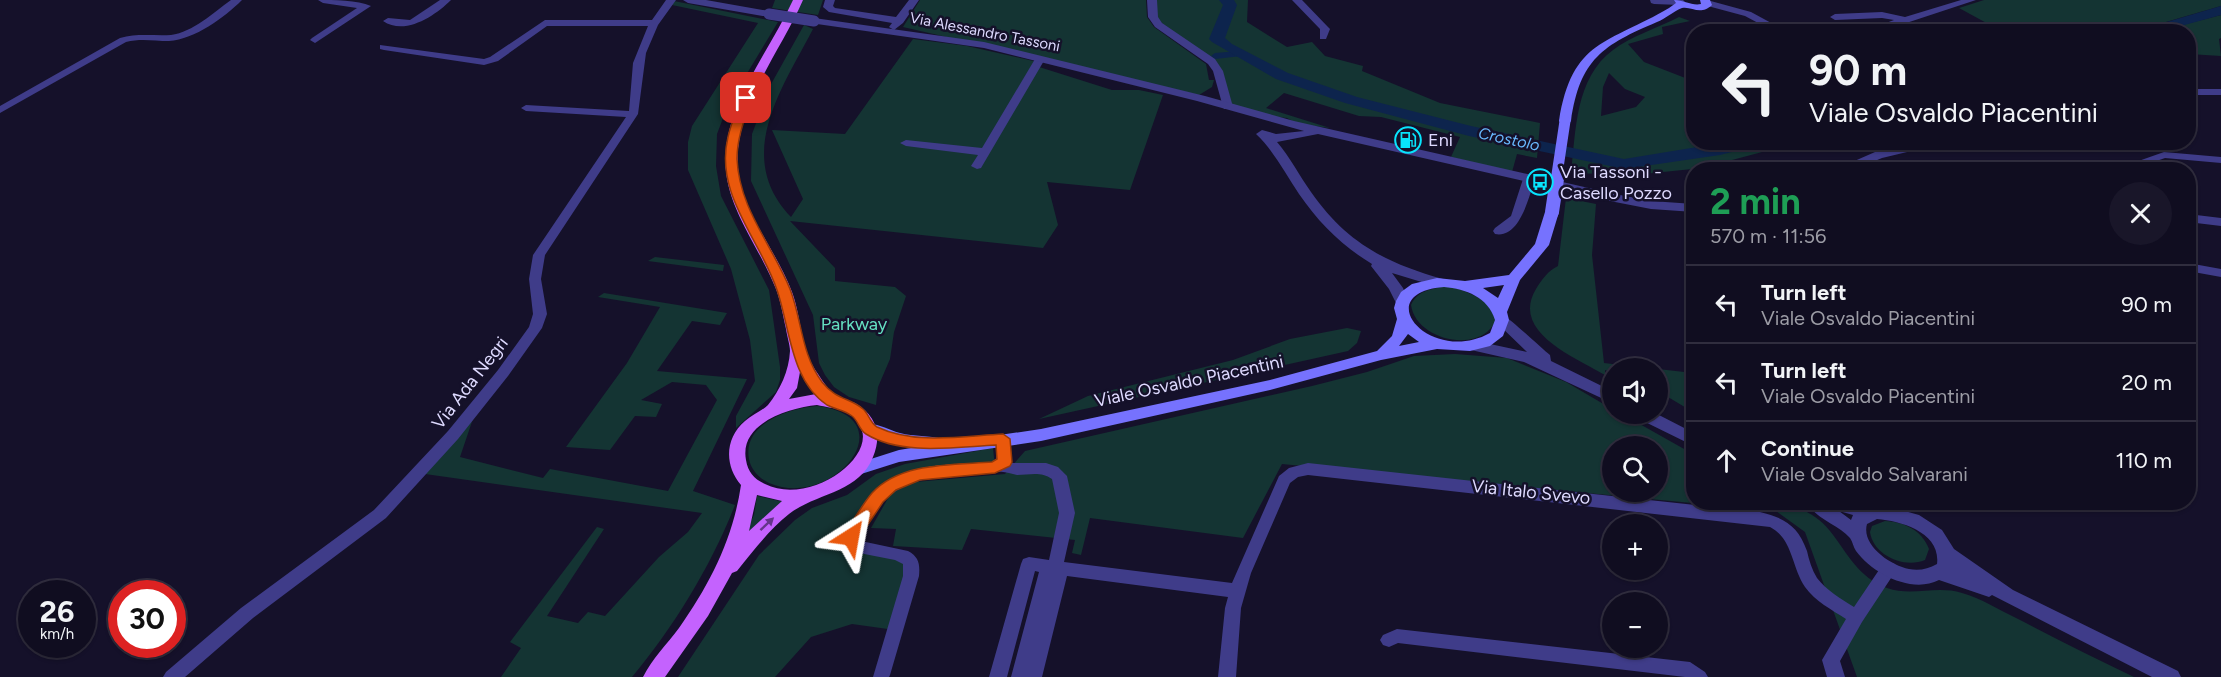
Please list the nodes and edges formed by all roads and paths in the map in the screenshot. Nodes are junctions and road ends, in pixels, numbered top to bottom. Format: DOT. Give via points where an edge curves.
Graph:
graph roads {
  1 [pos="237,0"];
  2 [pos="323,0"];
  3 [pos="446,0"];
  4 [pos="671,0"];
  5 [pos="688,0"];
  6 [pos="798,0"];
  7 [pos="830,0"];
  8 [pos="915,0"];
  9 [pos="1152,0"];
  10 [pos="1297,0"];
  11 [pos="1653,0"];
  12 [pos="1663,0"];
  13 [pos="1971,0"];
  14 [pos="1707,1"];
  15 [pos="1676,5"];
  16 [pos="1835,17"];
  17 [pos="1902,20"];
  18 [pos="388,21"];
  19 [pos="900,21"];
  20 [pos="656,23"];
  21 [pos="1767,24"];
  22 [pos="1890,24"];
  23 [pos="891,31"];
  24 [pos="1323,37"];
  25 [pos="315,40"];
  26 [pos="384,47"];
  27 [pos="1040,59"];
  28 [pos="1219,85"];
  29 [pos="2196,92"];
  30 [pos="2221,92"];
  31 [pos="1201,98"];
  32 [pos="526,108"];
  33 [pos="1232,108"];
  34 [pos="0,110"];
  35 [pos="633,114"];
  36 [pos="1263,127"];
  37 [pos="1290,132"];
  38 [pos="906,143"];
  39 [pos="1904,150"];
  40 [pos="2160,150"];
  41 [pos="985,152"];
  42 [pos="2164,155"];
  43 [pos="2221,160"];
  44 [pos="1861,162"];
  45 [pos="2143,162"];
  46 [pos="977,166"];
  47 [pos="1291,171"];
  48 [pos="1529,179"];
  49 [pos="1686,207"];
  50 [pos="2196,219"];
  51 [pos="2221,222"];
  52 [pos="1499,231"];
  53 [pos="1376,263"];
  54 [pos="2196,268"];
  55 [pos="2221,273"];
  56 [pos="1513,279"];
  57 [pos="1438,282"];
  58 [pos="1464,286"];
  59 [pos="1402,302"];
  60 [pos="1501,316"];
  61 [pos="1404,320"];
  62 [pos="1437,344"];
  63 [pos="1476,346"];
  64 [pos="798,349"];
  65 [pos="1381,355"];
  66 [pos="1560,370"];
  67 [pos="1602,393"];
  68 [pos="832,401"];
  69 [pos="773,409"];
  70 [pos="1663,424"];
  71 [pos="869,429"];
  72 [pos="1686,436"];
  73 [pos="1003,439"];
  74 [pos="979,442"];
  75 [pos="999,465"];
  76 [pos="858,469"];
  77 [pos="750,484"];
  78 [pos="805,495"];
  79 [pos="1826,510"];
  80 [pos="1859,510"];
  81 [pos="1869,513"];
  82 [pos="1856,532"];
  83 [pos="1947,554"];
  84 [pos="1055,568"];
  85 [pos="1889,569"];
  86 [pos="1940,573"];
  87 [pos="716,585"];
  88 [pos="1238,591"];
  89 [pos="2006,595"];
  90 [pos="1856,617"];
  91 [pos="1389,640"];
  92 [pos="881,675"];
  93 [pos="172,677"];
  94 [pos="653,677"];
  95 [pos="998,677"];
  96 [pos="1020,677"];
  97 [pos="1033,677"];
  98 [pos="1227,677"];
  99 [pos="1699,677"];
  100 [pos="1836,677"];
  101 [pos="2170,677"];
  1 -- 34 [label="street" via="184,34 123,40"];
  2 -- 25 [label="street" via="366,6"];
  3 -- 18 [label="street" via="412,23"];
  4 -- 20 [label="street, Via Ada Negri"];
  5 -- 23 [label="street, Via Alessandro Tassoni, bridge"];
  6 -- 64 [label="main road" via="740,111 732,148 732,172 738,195 784,289"];
  7 -- 19 [label="street" via="828,7 832,10"];
  8 -- 19 [label="street"];
  9 -- 28 [label="street" via="1158,25 1213,63"];
  10 -- 24 [label="street" via="1325,29"];
  11 -- 15 [label="street"];
  11 -- 15 [label="street" via="1663,6"];
  12 -- 15 [label="street"];
  13 -- 17 [label="street"];
  14 -- 15 [label="main road" via="1703,7"];
  14 -- 21 [label="street"];
  15 -- 56 [label="main road, bridge" via="1615,38 1592,55 1578,72 1570,86 1545,238 1538,252"];
  16 -- 17 [label="street" via="1882,15"];
  17 -- 22 [label="street"];
  19 -- 23 [label="street"];
  20 -- 26 [label="street" via="545,23 489,61"];
  20 -- 35 [label="street, Via Ada Negri" via="638,64 638,99"];
  23 -- 27 [label="street, Via Alessandro Tassoni" via="966,42"];
  27 -- 31 [label="street, Via Alessandro Tassoni"];
  27 -- 41 [label="street"];
  28 -- 31 [label="street"];
  28 -- 33 [label="street"];
  29 -- 30 [label="street"];
  31 -- 33 [label="street, Via Alessandro Tassoni"];
  32 -- 35 [label="street"];
  33 -- 36 [label="street, Via Alessandro Tassoni"];
  35 -- 93 [label="street, Via Ada Negri" via="539,255 535,279 540,314 535,328 503,374 380,514 247,613"];
  36 -- 37 [label="street, Via Alessandro Tassoni"];
  36 -- 37 [label="street, Via Alessandro Tassoni" via="1281,120"];
  36 -- 47 [label="street"];
  37 -- 47 [label="street" via="1286,148"];
  37 -- 48 [label="street, Via Alessandro Tassoni" via="1330,134"];
  38 -- 41 [label="street"];
  39 -- 44 [label="street"];
  40 -- 42 [label="street"];
  41 -- 46 [label="street"];
  42 -- 43 [label="street"];
  42 -- 45 [label="street"];
  47 -- 53 [label="street" via="1331,224"];
  48 -- 49 [label="street, Via Alessandro Tassoni" via="1651,205"];
  48 -- 52 [label="street" via="1516,218"];
  50 -- 51 [label="street"];
  53 -- 57 [label="street"];
  53 -- 59 [label="street"];
  54 -- 55 [label="street"];
  56 -- 58 [label="main road"];
  56 -- 60 [label="main road"];
  57 -- 58 [label="main road"];
  57 -- 59 [label="main road" via="1417,287"];
  58 -- 60 [label="main road" via="1482,293"];
  59 -- 61 [label="main road"];
  60 -- 63 [label="main road" via="1496,336"];
  60 -- 66 [label="street" via="1522,341"];
  61 -- 62 [label="main road" via="1414,331"];
  61 -- 65 [label="main road" via="1399,338"];
  62 -- 63 [label="main road"];
  62 -- 65 [label="main road, Viale Osvaldo Piacentini"];
  63 -- 66 [label="street" via="1510,351"];
  64 -- 68 [label="main road" via="816,384"];
  64 -- 69 [label="main road" via="789,388"];
  65 -- 73 [label="main road, Viale Osvaldo Piacentini" via="1303,378 1041,435"];
  66 -- 67 [label="street"];
  68 -- 69 [label="main road, Viale Osvaldo Piacentini" via="802,400"];
  68 -- 71 [label="main road, Viale Osvaldo Piacentini" via="858,412"];
  69 -- 77 [label="main road, Viale Osvaldo Piacentini" via="752,425 740,442 739,469"];
  70 -- 72 [label="street"];
  71 -- 74 [label="main road, Viale Osvaldo Piacentini" via="901,440"];
  71 -- 76 [label="main road" via="869,449"];
  73 -- 74 [label="main road, Viale Osvaldo Piacentini"];
  73 -- 75 [label="street" via="1006,456"];
  74 -- 76 [label="main road, Viale Osvaldo Piacentini" via="899,456"];
  75 -- 84 [label="street" via="1006,469 1046,468 1059,476 1067,513"];
  75 -- 92 [label="street" via="918,474 890,486 877,498 851,537 855,546 907,556 911,562 911,576"];
  76 -- 78 [label="main road, Viale Osvaldo Piacentini" via="840,483"];
  77 -- 78 [label="main road, Viale Osvaldo Piacentini" via="774,495"];
  77 -- 87 [label="main road, Viale Osvaldo Piacentini" via="743,522"];
  87 -- 78 [label="main road, Viale Osvaldo Piacentini, one-way" via="756,534"];
  79 -- 82 [label="street"];
  80 -- 81 [label="street"];
  81 -- 82 [label="street" via="1861,518"];
  81 -- 83 [label="street" via="1887,512 1913,519 1935,535"];
  82 -- 85 [label="street" via="1868,555"];
  83 -- 86 [label="street"];
  83 -- 89 [label="street"];
  84 -- 88 [label="street"];
  84 -- 95 [label="street" via="1029,564"];
  84 -- 96 [label="street"];
  84 -- 97 [label="street"];
  85 -- 86 [label="street" via="1922,578"];
  85 -- 90 [label="street"];
  86 -- 89 [label="street"];
  87 -- 94 [label="main road, Viale Osvaldo Piacentini"];
  88 -- 90 [label="street, Via Italo Svevo" via="1284,480 1293,472 1308,469 1780,522 1792,534 1816,588"];
  88 -- 98 [label="street, Via Italo Svevo"];
  89 -- 101 [label="street"];
  90 -- 100 [label="street" via="1831,660"];
  91 -- 99 [label="street" via="1409,637 1690,670"];
}
